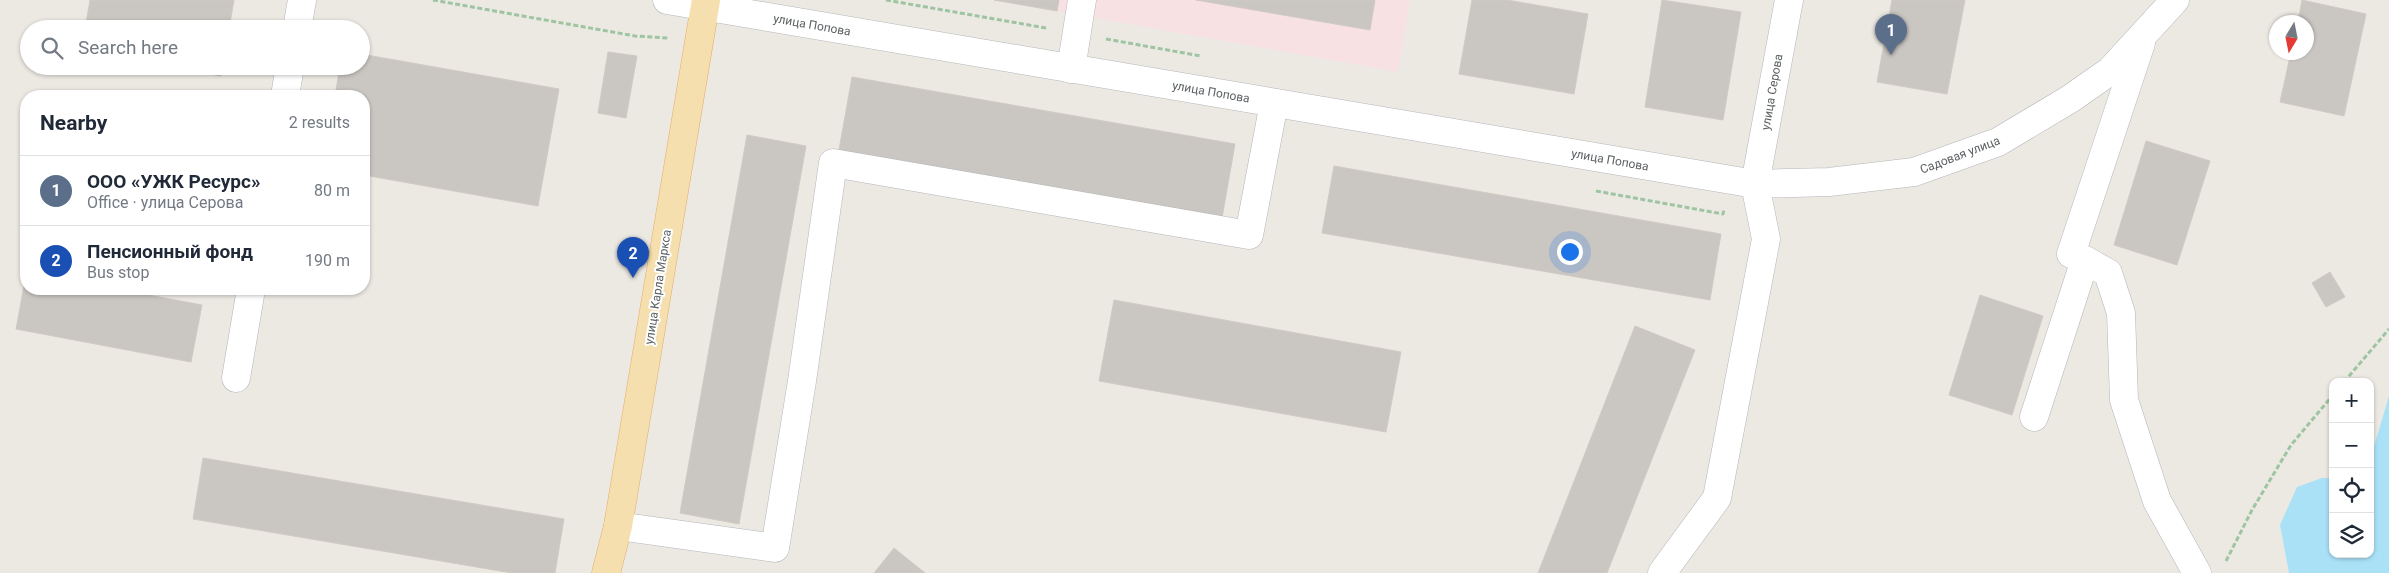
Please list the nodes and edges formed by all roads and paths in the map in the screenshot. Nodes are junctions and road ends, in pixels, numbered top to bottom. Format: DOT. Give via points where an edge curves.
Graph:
graph roads {
  1 [pos="302,0"];
  2 [pos="666,0"];
  3 [pos="1082,0"];
  4 [pos="1789,0"];
  5 [pos="2175,0"];
  6 [pos="705,3"];
  7 [pos="299,20"];
  8 [pos="2144,34"];
  9 [pos="1071,69"];
  10 [pos="288,75"];
  11 [pos="286,90"];
  12 [pos="1274,103"];
  13 [pos="1755,184"];
  14 [pos="2085,260"];
  15 [pos="250,295"];
  16 [pos="2389,329"];
  17 [pos="236,378"];
  18 [pos="2347,378"];
  19 [pos="2329,400"];
  20 [pos="2034,417"];
  21 [pos="618,526"];
  22 [pos="2224,565"];
  23 [pos="606,573"];
  24 [pos="1662,573"];
  25 [pos="2197,573"];
  1 -- 7 [label="street"];
  2 -- 6 [label="street, улица Попова"];
  3 -- 9 [label="street"];
  4 -- 13 [label="street, улица Серова"];
  5 -- 8 [label="street, Садовая улица"];
  6 -- 9 [label="street, улица Попова"];
  6 -- 21 [label="main road, улица Карла Маркса"];
  8 -- 13 [label="street, Садовая улица" via="2110,71 1998,142 1914,172 1829,182"];
  8 -- 14 [label="street" via="2071,254"];
  9 -- 12 [label="street, улица Попова"];
  10 -- 11 [label="street"];
  12 -- 13 [label="street, улица Попова"];
  12 -- 21 [label="street" via="1249,235 833,163 775,548"];
  13 -- 24 [label="street" via="1766,238 1717,498"];
  14 -- 20 [label="street"];
  14 -- 25 [label="street" via="2108,273 2121,313 2124,400 2157,501"];
  15 -- 17 [label="street"];
  16 -- 18 [label="path"];
  19 -- 22 [label="path" via="2291,445"];
  21 -- 23 [label="main road, улица Карла Маркса"];
}
